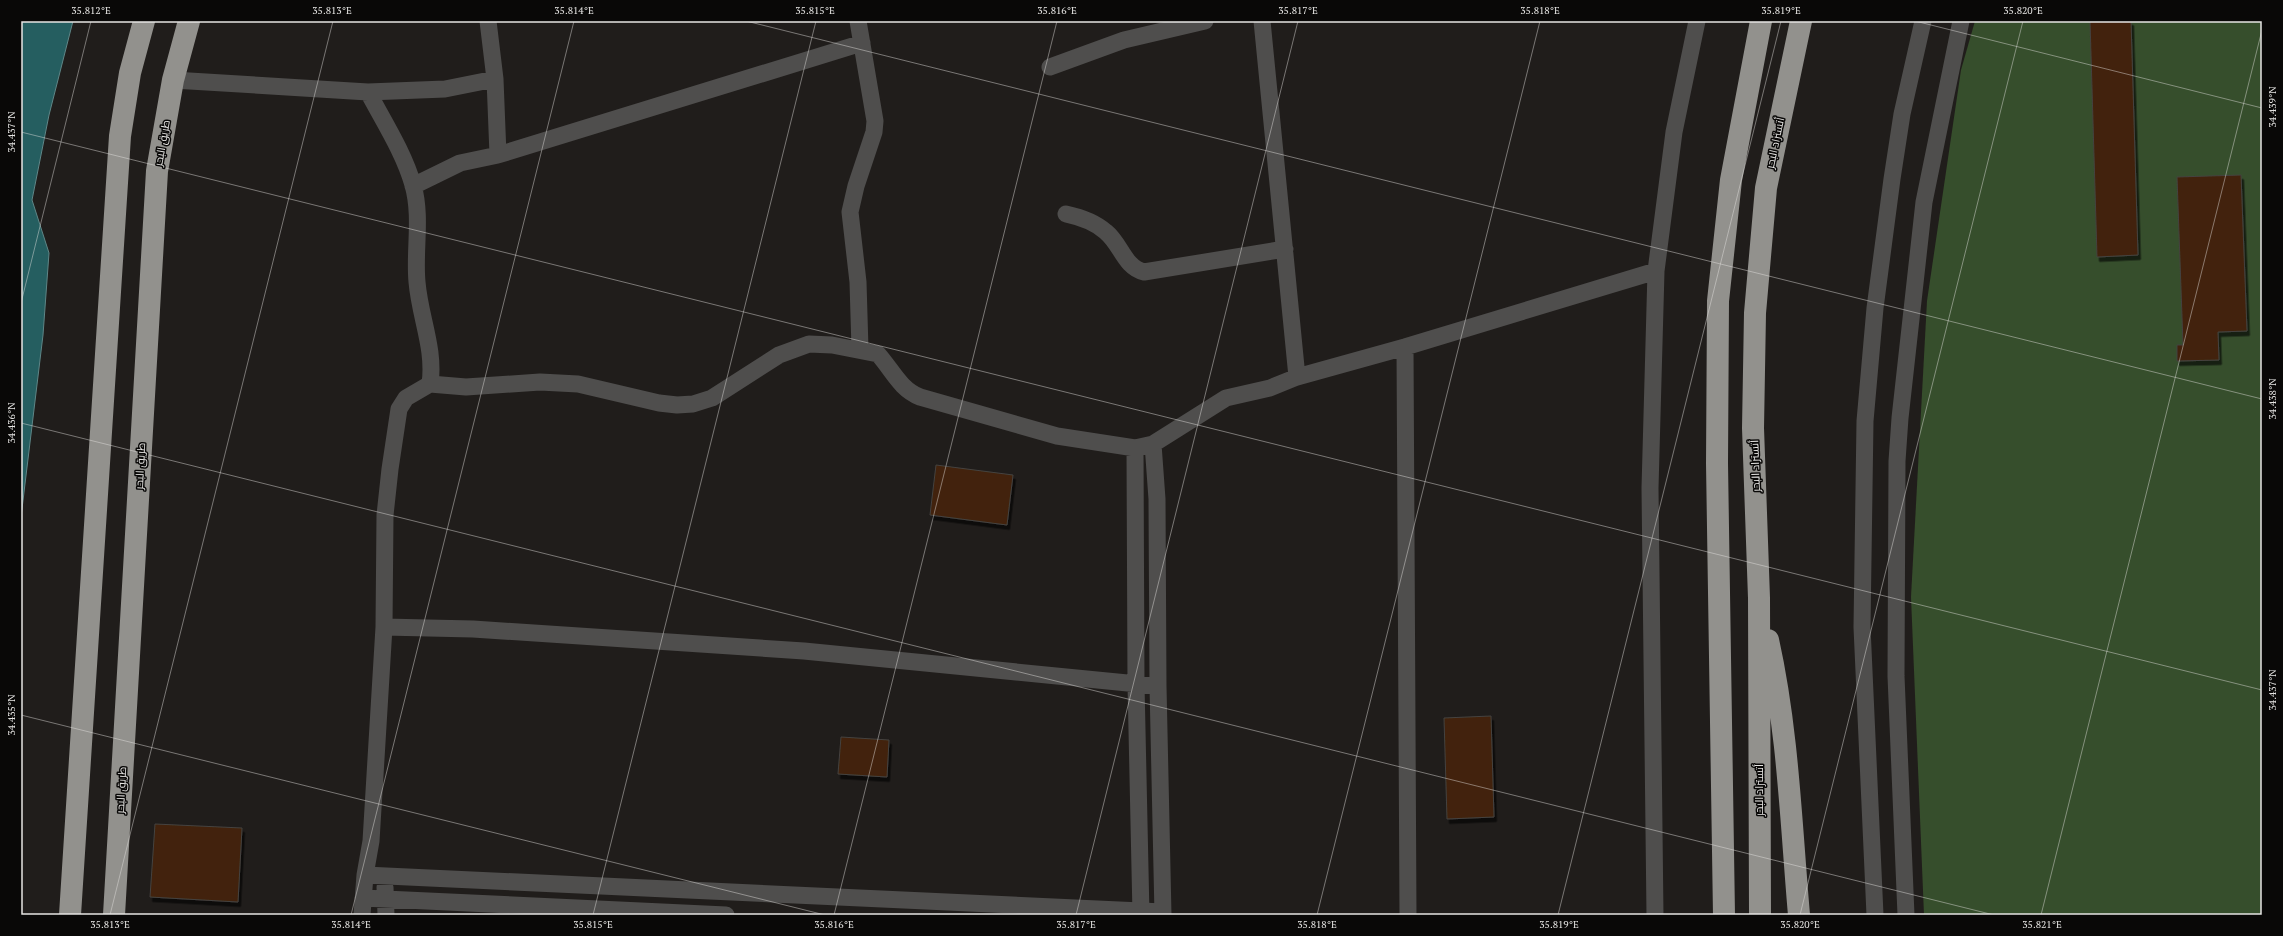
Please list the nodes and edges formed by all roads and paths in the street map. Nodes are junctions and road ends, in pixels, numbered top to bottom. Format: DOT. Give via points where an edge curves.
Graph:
graph roads {
  1 [pos="144,21"];
  2 [pos="189,21"];
  3 [pos="488,21"];
  4 [pos="858,21"];
  5 [pos="1205,21"];
  6 [pos="1262,21"];
  7 [pos="1697,21"];
  8 [pos="1761,21"];
  9 [pos="1801,21"];
  10 [pos="1923,21"];
  11 [pos="1962,21"];
  12 [pos="862,43"];
  13 [pos="1050,66"];
  14 [pos="495,79"];
  15 [pos="173,80"];
  16 [pos="368,92"];
  17 [pos="498,155"];
  18 [pos="413,186"];
  19 [pos="1066,214"];
  20 [pos="1285,249"];
  21 [pos="1656,271"];
  22 [pos="1405,347"];
  23 [pos="860,349"];
  24 [pos="1297,377"];
  25 [pos="430,384"];
  26 [pos="1153,444"];
  27 [pos="1135,448"];
  28 [pos="1759,598"];
  29 [pos="384,627"];
  30 [pos="1136,684"];
  31 [pos="1158,686"];
  32 [pos="371,841"];
  33 [pos="365,876"];
  34 [pos="385,876"];
  35 [pos="363,898"];
  36 [pos="386,898"];
  37 [pos="1141,914"];
  38 [pos="1163,914"];
  39 [pos="70,915"];
  40 [pos="114,915"];
  41 [pos="362,915"];
  42 [pos="386,915"];
  43 [pos="726,915"];
  44 [pos="1408,915"];
  45 [pos="1655,915"];
  46 [pos="1724,915"];
  47 [pos="1760,915"];
  48 [pos="1799,915"];
  49 [pos="1875,915"];
  50 [pos="1906,915"];
  1 -- 39 [label="highway" via="130,73 120,136"];
  2 -- 15 [label="highway, طريق البحر"];
  3 -- 14 [label="street"];
  4 -- 12 [label="street"];
  5 -- 13 [label="street" via="1124,40"];
  6 -- 20 [label="street"];
  7 -- 21 [label="street" via="1674,132"];
  8 -- 46 [label="highway" via="1731,180 1718,301 1716,463"];
  9 -- 28 [label="highway, أتستراد البحر" via="1766,188 1755,313 1753,428"];
  10 -- 49 [label="street" via="1902,114 1892,179 1875,308 1865,421 1862,627"];
  11 -- 50 [label="street" via="1924,202 1898,454 1896,676"];
  12 -- 17 [label="street"];
  12 -- 23 [label="street" via="875,121 873,137 850,212 858,282"];
  14 -- 16 [label="street" via="445,89"];
  14 -- 17 [label="street"];
  15 -- 16 [label="street"];
  15 -- 40 [label="highway, طريق البحر" via="157,172"];
  16 -- 18 [label="street" via="398,149"];
  17 -- 18 [label="street" via="460,163"];
  18 -- 25 [label="street" via="418,240 417,282 432,359"];
  19 -- 20 [label="street" via="1100,227 1112,238 1133,268 1144,272"];
  20 -- 24 [label="street"];
  21 -- 22 [label="street"];
  21 -- 45 [label="street" via="1650,488"];
  22 -- 24 [label="street"];
  22 -- 44 [label="street"];
  23 -- 25 [label="street" via="808,344 792,348 712,398 677,406 578,384 540,382 466,387"];
  23 -- 27 [label="street" via="878,354 901,386 920,397 1057,436"];
  24 -- 26 [label="street" via="1270,388 1226,398"];
  25 -- 29 [label="street" via="406,398 399,409 385,515"];
  26 -- 27 [label="street"];
  26 -- 31 [label="street" via="1157,499"];
  27 -- 30 [label="street"];
  28 -- 47 [label="highway, أتستراد البحر"];
  28 -- 48 [label="highway" via="1776,677"];
  29 -- 30 [label="street" via="473,629 804,650"];
  29 -- 32 [label="street"];
  30 -- 31 [label="street"];
  30 -- 37 [label="street"];
  31 -- 38 [label="street"];
  32 -- 33 [label="street"];
  32 -- 34 [label="street"];
  33 -- 34 [label="street"];
  33 -- 35 [label="street"];
  34 -- 36 [label="street"];
  34 -- 37 [label="street"];
  35 -- 36 [label="street"];
  35 -- 41 [label="street"];
  36 -- 42 [label="street"];
  36 -- 43 [label="street"];
  37 -- 38 [label="street"];
}
